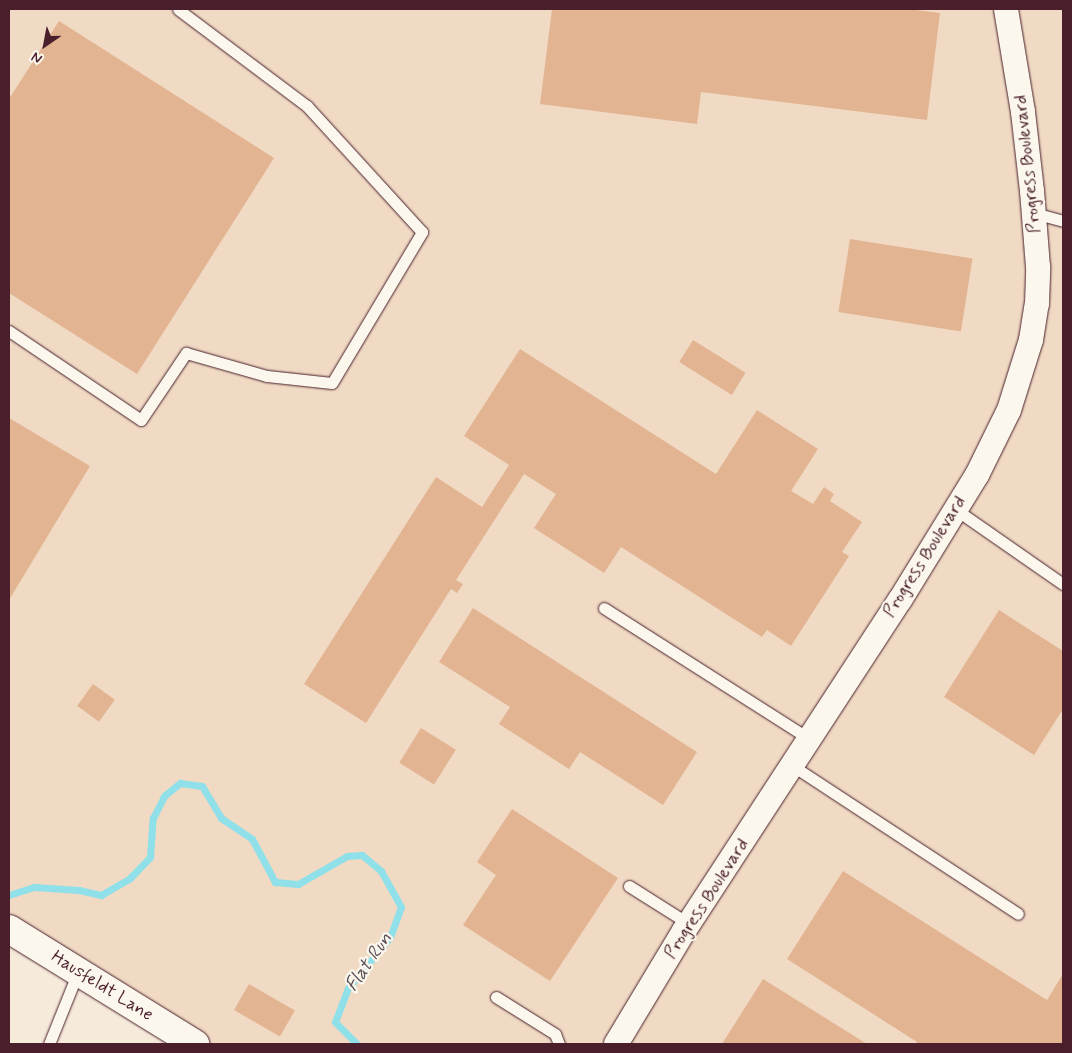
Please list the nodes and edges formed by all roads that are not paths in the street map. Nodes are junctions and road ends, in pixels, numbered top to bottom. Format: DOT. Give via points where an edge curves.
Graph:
graph roads {
  1 [pos="178,9"];
  2 [pos="1006,9"];
  3 [pos="1034,213"];
  4 [pos="1063,221"];
  5 [pos="9,331"];
  6 [pos="955,509"];
  7 [pos="1063,584"];
  8 [pos="604,608"];
  9 [pos="810,739"];
  10 [pos="793,766"];
  11 [pos="629,886"];
  12 [pos="1018,914"];
  13 [pos="689,924"];
  14 [pos="9,928"];
  15 [pos="78,972"];
  16 [pos="496,997"];
  17 [pos="49,1044"];
  18 [pos="195,1044"];
  19 [pos="559,1044"];
  20 [pos="616,1044"];
  1 -- 5 [label="lane" via="306,106 422,232 332,383 267,376 186,353 141,420"];
  2 -- 3 [label="street, Progress Boulevard" via="1023,112"];
  3 -- 4 [label="lane"];
  3 -- 6 [label="street, Progress Boulevard" via="1038,267 1028,349 1009,410 977,475"];
  6 -- 7 [label="lane"];
  6 -- 9 [label="street, Progress Boulevard"];
  8 -- 9 [label="lane"];
  9 -- 10 [label="street, Progress Boulevard"];
  10 -- 12 [label="lane"];
  10 -- 13 [label="street, Progress Boulevard"];
  11 -- 13 [label="lane"];
  13 -- 20 [label="street, Progress Boulevard"];
  14 -- 15 [label="street, Hausfeldt Lane"];
  15 -- 17 [label="lane"];
  15 -- 18 [label="street, Hausfeldt Lane"];
  16 -- 19 [label="lane" via="554,1034"];
}
